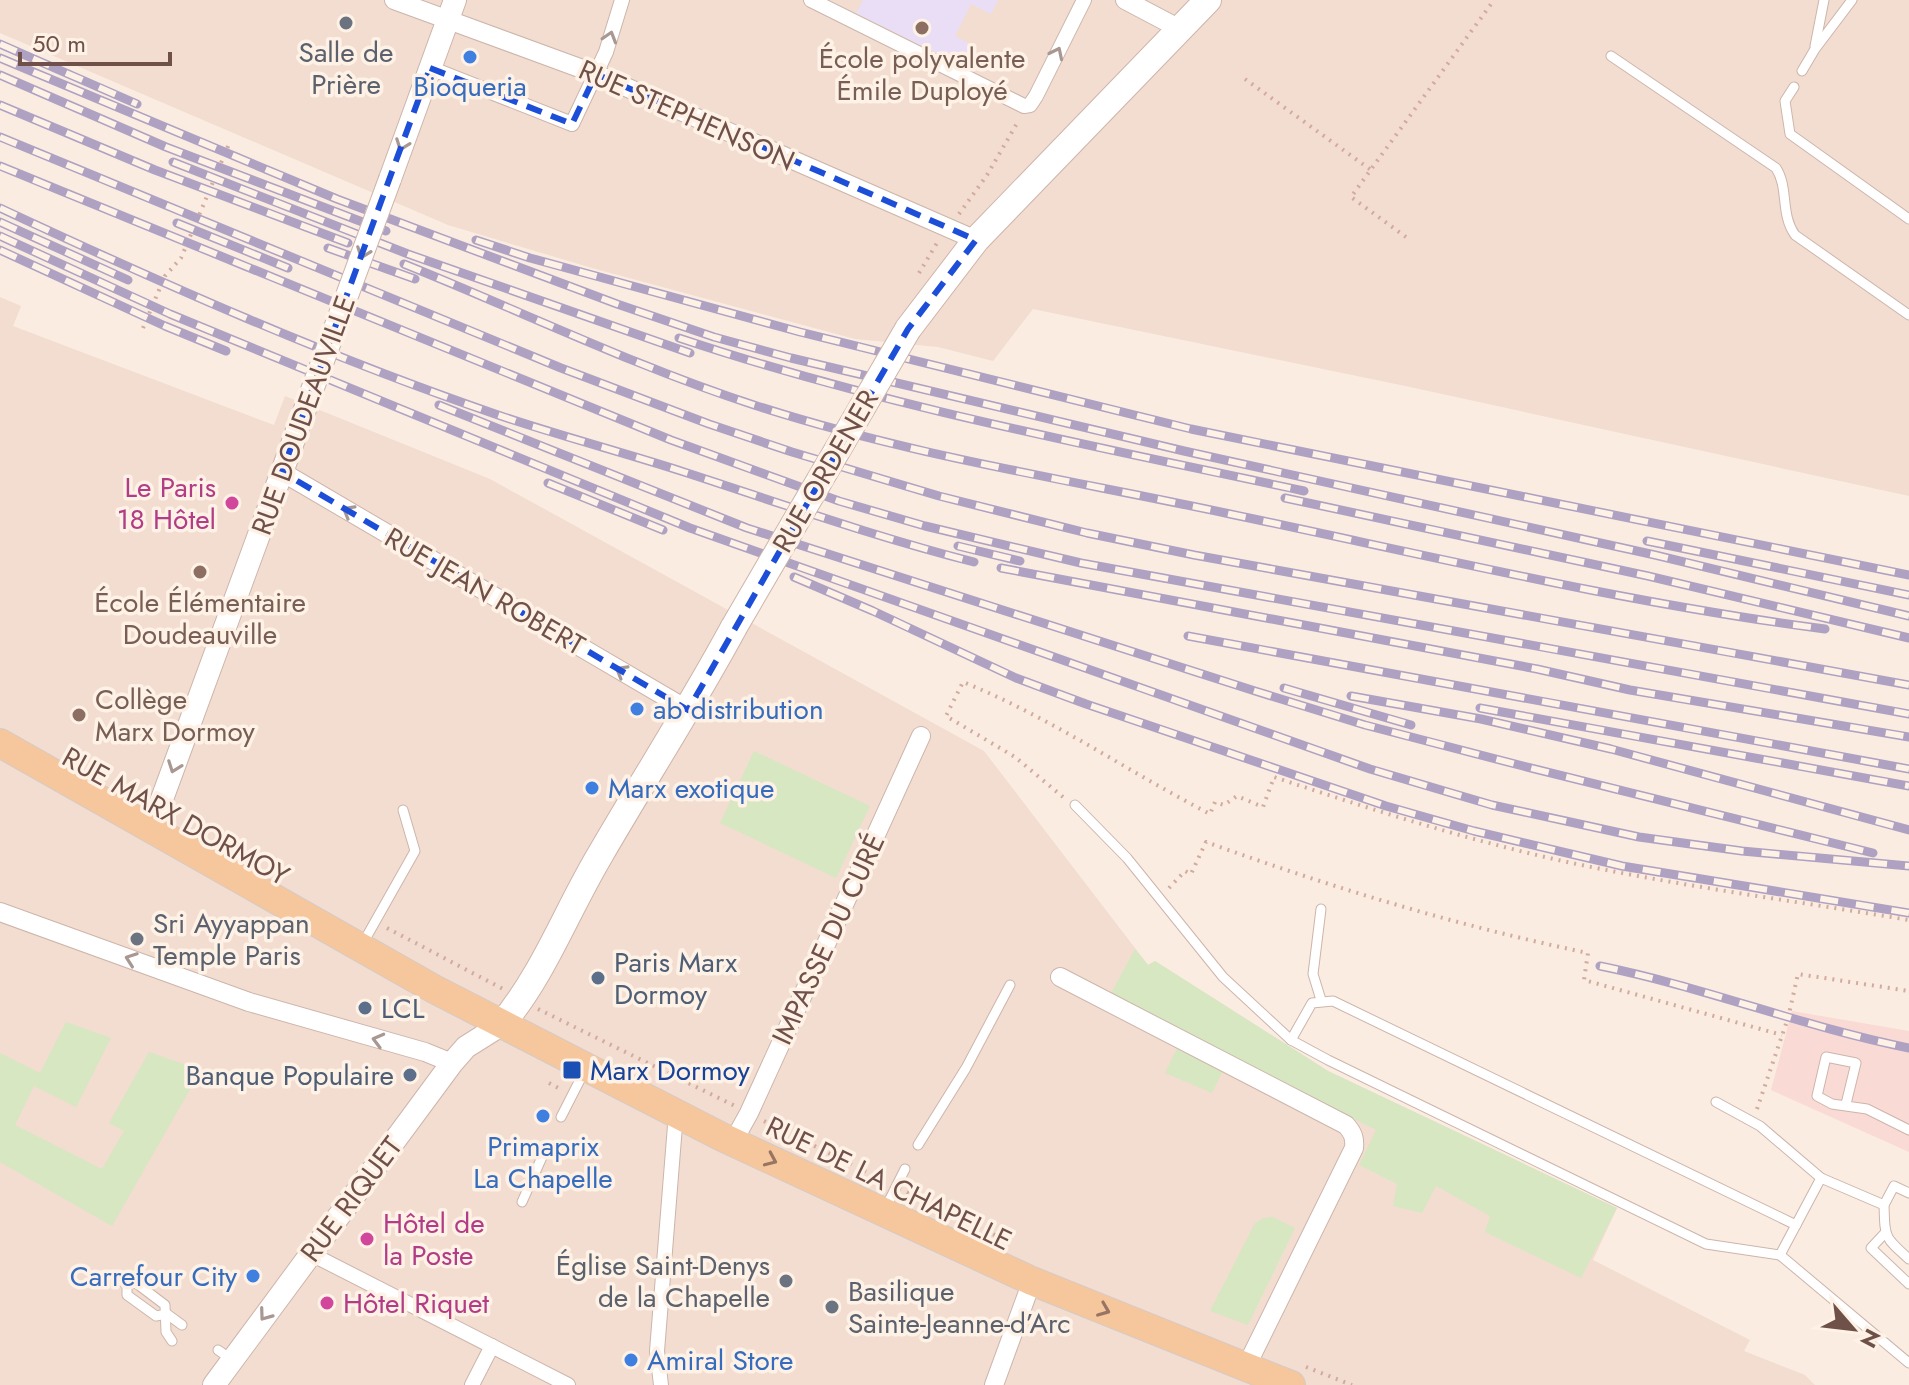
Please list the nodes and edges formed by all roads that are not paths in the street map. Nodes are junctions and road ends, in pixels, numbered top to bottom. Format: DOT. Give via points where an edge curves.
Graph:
graph roads {
  1 [pos="394,0"];
  2 [pos="622,0"];
  3 [pos="811,0"];
  4 [pos="1084,0"];
  5 [pos="1125,0"];
  6 [pos="1208,0"];
  7 [pos="1824,0"];
  8 [pos="1852,0"];
  9 [pos="451,10"];
  10 [pos="1180,29"];
  11 [pos="1815,49"];
  12 [pos="1611,56"];
  13 [pos="430,68"];
  14 [pos="1802,71"];
  15 [pos="596,74"];
  16 [pos="1794,87"];
  17 [pos="1909,219"];
  18 [pos="976,240"];
  19 [pos="1909,315"];
  20 [pos="282,472"];
  21 [pos="688,710"];
  22 [pos="921,736"];
  23 [pos="0,743"];
  24 [pos="1075,805"];
  25 [pos="403,810"];
  26 [pos="151,829"];
  27 [pos="1321,909"];
  28 [pos="0,912"];
  29 [pos="360,947"];
  30 [pos="1060,977"];
  31 [pos="1010,985"];
  32 [pos="1321,1000"];
  33 [pos="501,1025"];
  34 [pos="1291,1040"];
  35 [pos="452,1063"];
  36 [pos="587,1068"];
  37 [pos="1716,1102"];
  38 [pos="1846,1104"];
  39 [pos="676,1113"];
  40 [pos="561,1117"];
  41 [pos="1909,1130"];
  42 [pos="733,1142"];
  43 [pos="918,1145"];
  44 [pos="542,1157"];
  45 [pos="905,1169"];
  46 [pos="1821,1178"];
  47 [pos="1909,1193"];
  48 [pos="890,1199"];
  49 [pos="522,1202"];
  50 [pos="1884,1205"];
  51 [pos="1796,1225"];
  52 [pos="1885,1233"];
  53 [pos="1780,1255"];
  54 [pos="321,1259"];
  55 [pos="1909,1259"];
  56 [pos="115,1276"];
  57 [pos="1032,1281"];
  58 [pos="1909,1284"];
  59 [pos="167,1314"];
  60 [pos="492,1346"];
  61 [pos="1909,1363"];
  62 [pos="1246,1367"];
  63 [pos="1293,1373"];
  64 [pos="212,1381"];
  65 [pos="472,1385"];
  66 [pos="568,1385"];
  67 [pos="661,1385"];
  68 [pos="994,1385"];
  1 -- 9 [label="street, RUE STEPHENSON"];
  15 -- 2 [label="street, one-way"];
  3 -- 4 [label="street, one-way" via="1030,105"];
  5 -- 10 [label="street"];
  6 -- 10 [label="main road, RUE ORDENER"];
  7 -- 11 [label="lane"];
  8 -- 11 [label="lane"];
  9 -- 13 [label="street, RUE DOUDEAUVILLE"];
  9 -- 15 [label="street, RUE STEPHENSON"];
  10 -- 18 [label="main road, RUE ORDENER"];
  11 -- 14 [label="lane"];
  12 -- 19 [label="lane" via="1776,168 1783,179 1787,224 1795,235"];
  13 -- 15 [label="street" via="572,124"];
  13 -- 20 [label="street, RUE DOUDEAUVILLE, one-way, bridge"];
  15 -- 18 [label="street, RUE STEPHENSON"];
  16 -- 17 [label="lane" via="1785,101 1790,134"];
  18 -- 21 [label="main road, RUE ORDENER, bridge" via="908,329"];
  21 -- 20 [label="street, RUE JEAN ROBERT, one-way"];
  20 -- 26 [label="street, RUE DOUDEAUVILLE, one-way"];
  21 -- 33 [label="main road, RUE ORDENER" via="598,857 522,999"];
  22 -- 42 [label="street, IMPASSE DU CURÉ"];
  23 -- 26 [label="main road, RUE MARX DORMOY"];
  24 -- 34 [label="lane" via="1127,858 1223,977"];
  25 -- 29 [label="lane" via="415,851"];
  26 -- 29 [label="main road, RUE MARX DORMOY"];
  27 -- 32 [label="lane" via="1313,974"];
  35 -- 28 [label="street, one-way" via="249,1002"];
  29 -- 33 [label="main road, RUE MARX DORMOY"];
  30 -- 62 [label="street" via="1351,1130 1354,1148"];
  31 -- 43 [label="lane"];
  32 -- 34 [label="lane" via="1312,1003"];
  32 -- 51 [label="lane" via="1333,1001"];
  33 -- 35 [label="street, RUE RIQUET" via="466,1047"];
  33 -- 36 [label="main road, RUE DE LA CHAPELLE"];
  34 -- 53 [label="lane" via="1706,1244"];
  35 -- 64 [label="street, RUE RIQUET, one-way" via="225,1355"];
  36 -- 39 [label="main road, RUE DE LA CHAPELLE"];
  36 -- 40 [label="lane"];
  37 -- 46 [label="lane" via="1752,1122"];
  38 -- 38 [label="lane" via="1856,1063 1826,1057 1817,1096"];
  38 -- 41 [label="lane"];
  39 -- 42 [label="main road, RUE DE LA CHAPELLE"];
  39 -- 67 [label="street" via="657,1351"];
  42 -- 48 [label="main road, RUE DE LA CHAPELLE, one-way"];
  44 -- 49 [label="lane"];
  45 -- 48 [label="lane"];
  46 -- 50 [label="lane"];
  46 -- 51 [label="lane"];
  47 -- 50 [label="lane" via="1894,1186"];
  48 -- 57 [label="main road, RUE DE LA CHAPELLE"];
  50 -- 52 [label="lane"];
  51 -- 53 [label="lane"];
  52 -- 55 [label="lane"];
  52 -- 58 [label="lane" via="1871,1248"];
  53 -- 61 [label="lane"];
  54 -- 60 [label="street"];
  56 -- 59 [label="lane" via="127,1285 136,1283 165,1305"];
  57 -- 62 [label="main road, RUE DE LA CHAPELLE, one-way"];
  57 -- 68 [label="street"];
  59 -- 59 [label="lane" via="165,1325 170,1338 181,1324"];
  60 -- 65 [label="street"];
  60 -- 66 [label="street"];
  62 -- 63 [label="main road, RUE DE LA CHAPELLE"];
}
